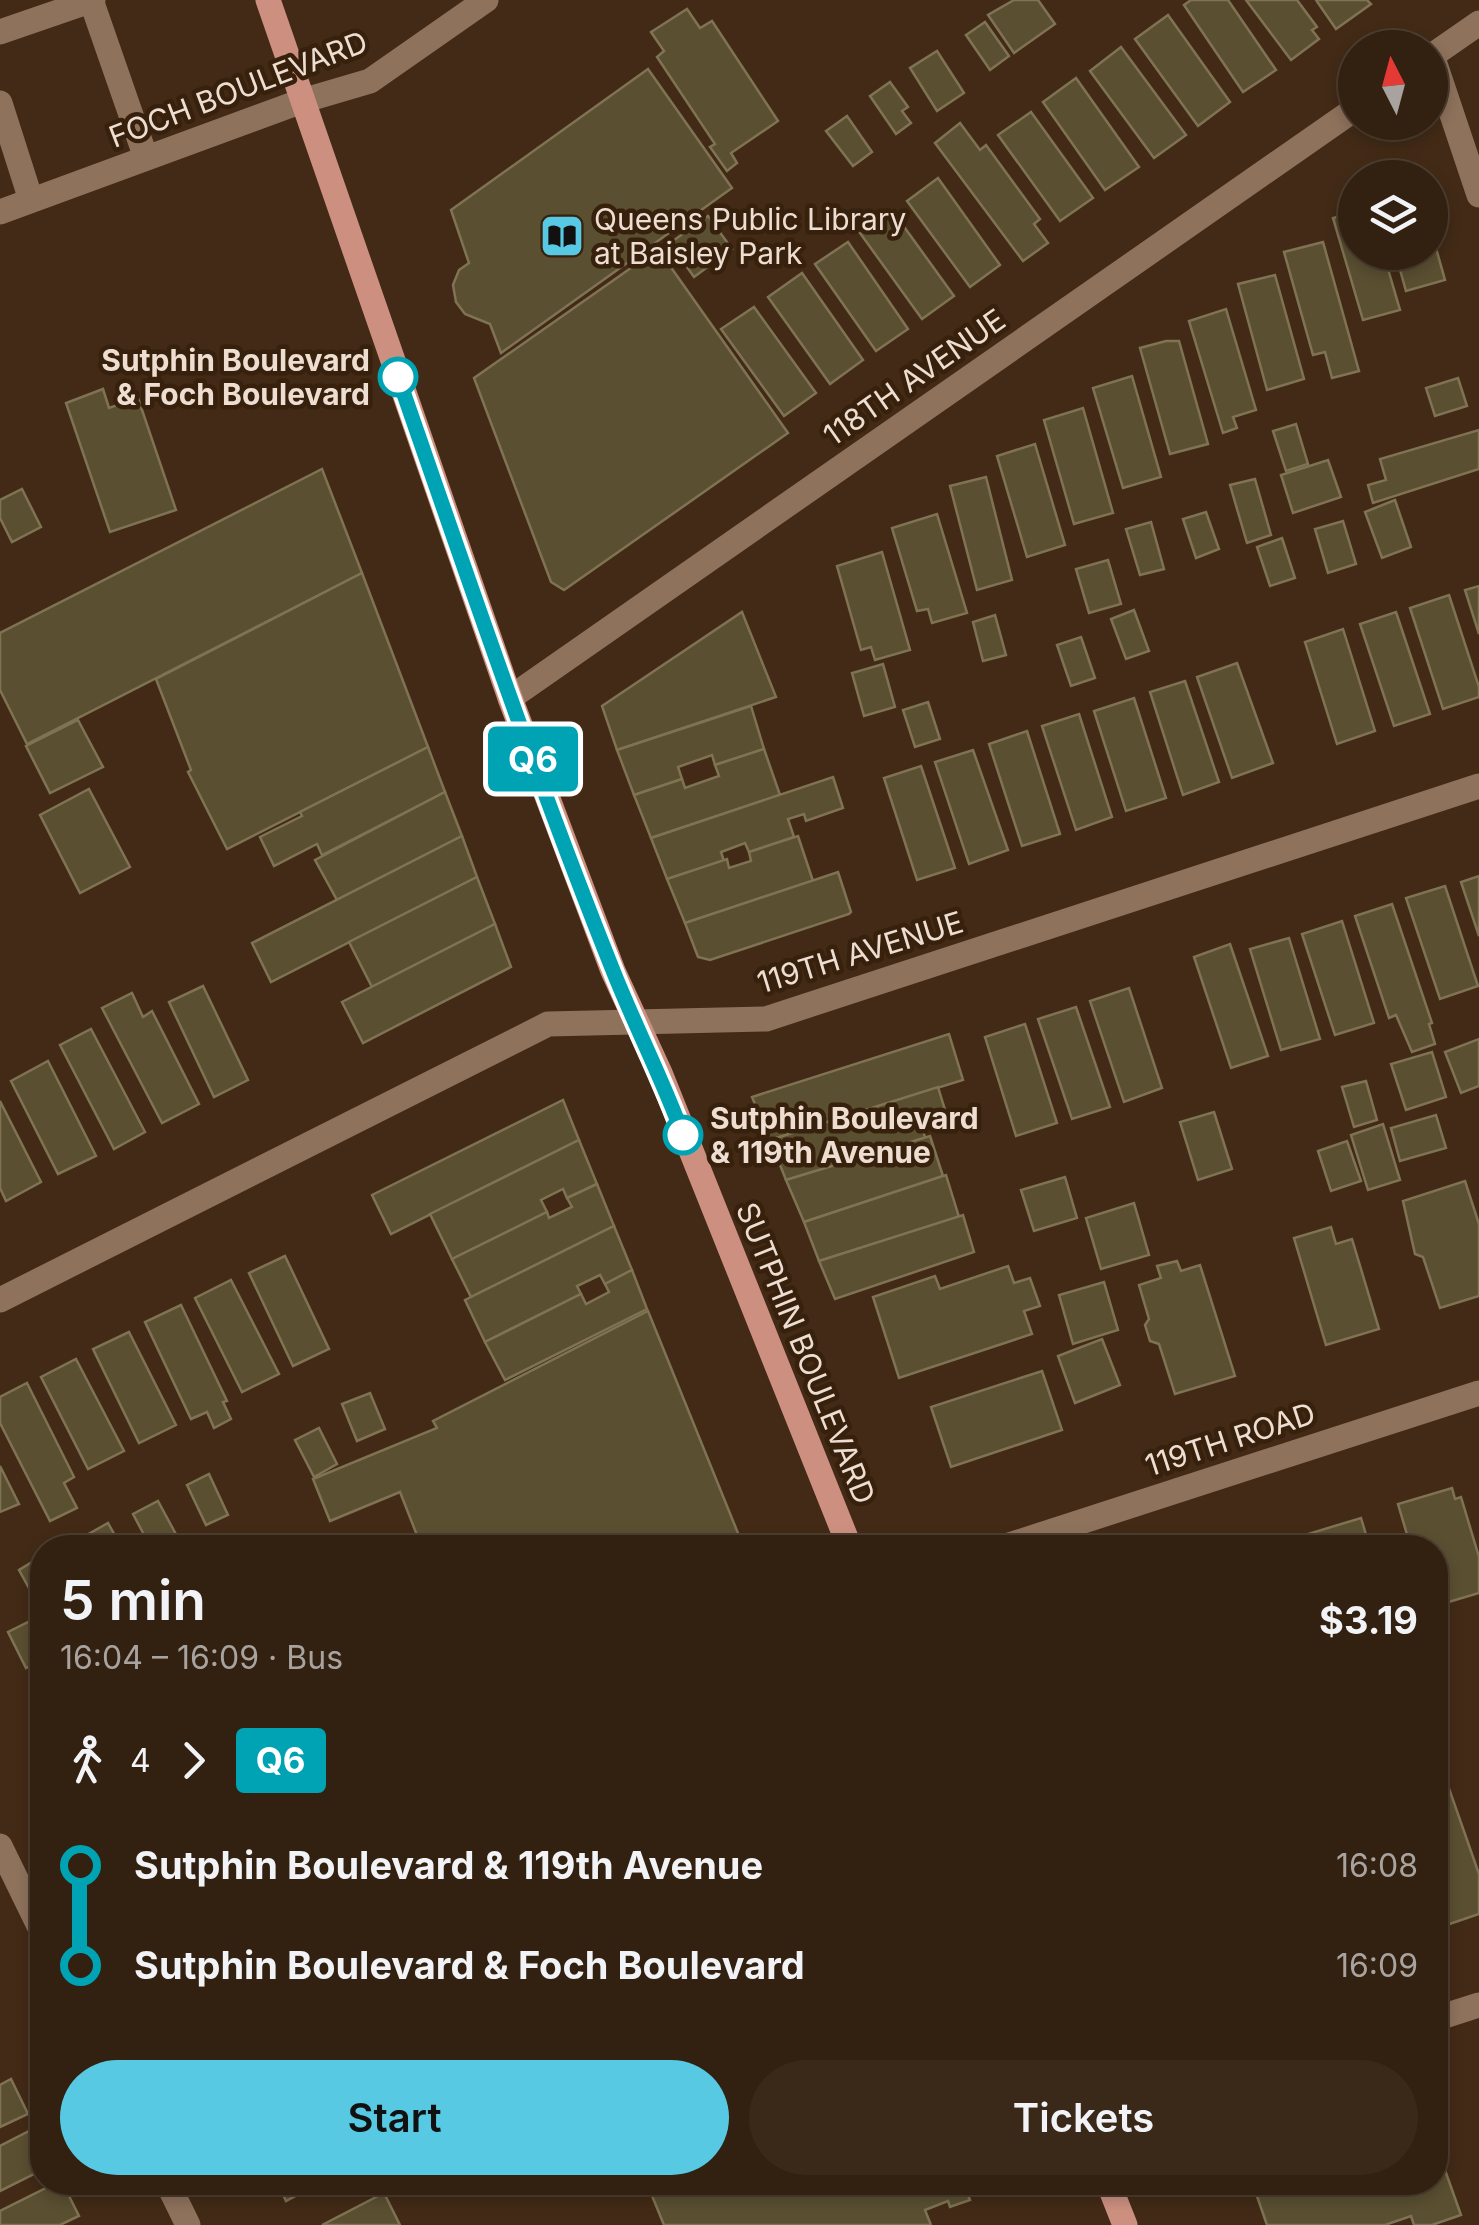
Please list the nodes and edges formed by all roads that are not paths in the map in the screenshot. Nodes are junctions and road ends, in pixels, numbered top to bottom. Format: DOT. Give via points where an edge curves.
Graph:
graph roads {
  1 [pos="92,0"];
  2 [pos="268,0"];
  3 [pos="486,0"];
  4 [pos="1479,23"];
  5 [pos="0,32"];
  6 [pos="1448,44"];
  7 [pos="302,102"];
  8 [pos="0,103"];
  9 [pos="1448,105"];
  10 [pos="1338,121"];
  11 [pos="146,158"];
  12 [pos="1479,195"];
  13 [pos="32,200"];
  14 [pos="0,212"];
  15 [pos="510,698"];
  16 [pos="1479,786"];
  17 [pos="635,1020"];
  18 [pos="0,1300"];
  19 [pos="1479,1393"];
  20 [pos="845,1535"];
  21 [pos="1040,1535"];
  22 [pos="0,1846"];
  23 [pos="30,1907"];
  24 [pos="1479,2005"];
  25 [pos="1448,2015"];
  26 [pos="173,2195"];
  27 [pos="1113,2195"];
  28 [pos="188,2225"];
  29 [pos="1125,2225"];
  1 -- 5 [label="street"];
  1 -- 11 [label="street"];
  2 -- 7 [label="main road, SUTPHIN BOULEVARD"];
  3 -- 7 [label="street, FOCH BOULEVARD" via="370,81"];
  4 -- 6 [label="street"];
  7 -- 11 [label="street, FOCH BOULEVARD"];
  7 -- 15 [label="main road, SUTPHIN BOULEVARD"];
  8 -- 13 [label="street"];
  9 -- 12 [label="street"];
  10 -- 15 [label="street, 118TH AVENUE"];
  11 -- 13 [label="street, FOCH BOULEVARD"];
  13 -- 14 [label="street, FOCH BOULEVARD"];
  15 -- 17 [label="main road, SUTPHIN BOULEVARD"];
  16 -- 17 [label="street, 119TH AVENUE" via="766,1019"];
  17 -- 18 [label="street, 119TH AVENUE" via="548,1024"];
  17 -- 20 [label="main road, SUTPHIN BOULEVARD"];
  19 -- 21 [label="street, 119TH ROAD"];
  22 -- 23 [label="street"];
  24 -- 25 [label="street"];
  26 -- 28 [label="street"];
  27 -- 29 [label="main road"];
}
